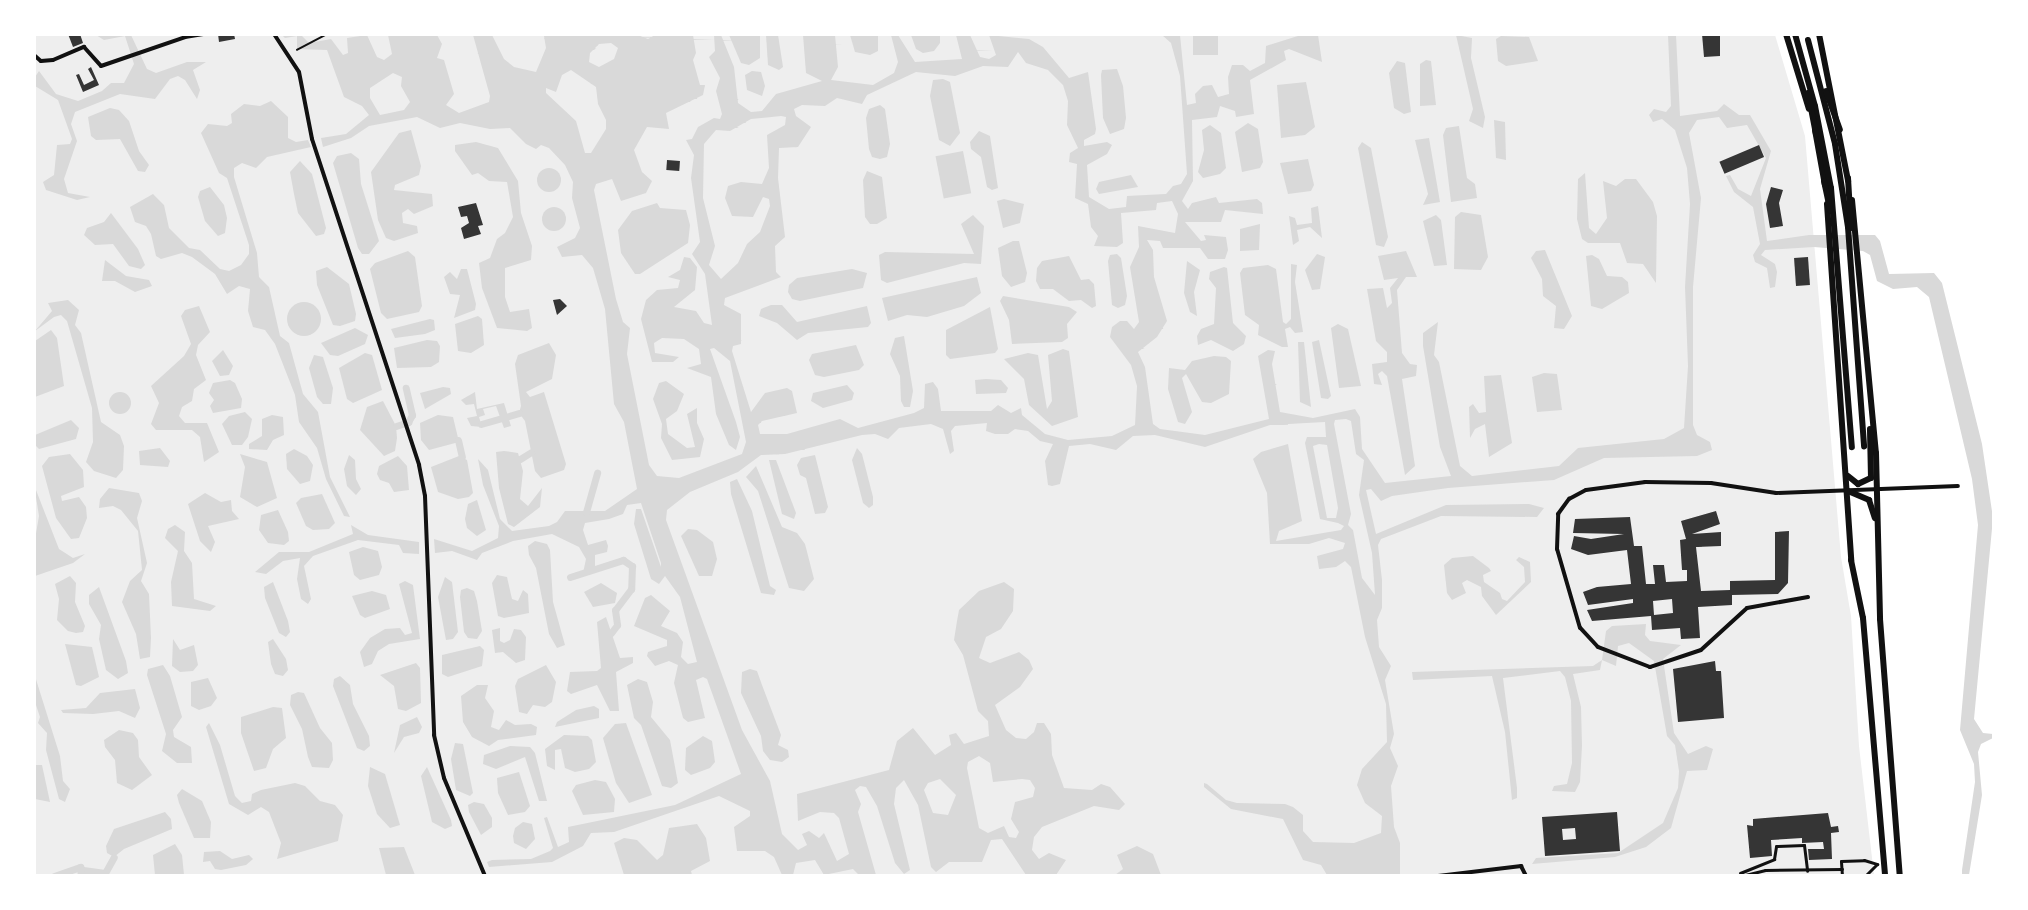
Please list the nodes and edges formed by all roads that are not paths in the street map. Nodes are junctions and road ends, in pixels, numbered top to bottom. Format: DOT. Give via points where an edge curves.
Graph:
graph roads {
  1 [pos="205,34"];
  2 [pos="274,34"];
  3 [pos="1786,34"];
  4 [pos="1795,34"];
  5 [pos="1819,34"];
  6 [pos="1807,37"];
  7 [pos="1798,42"];
  8 [pos="36,57"];
  9 [pos="1840,130"];
  10 [pos="1816,134"];
  11 [pos="1852,226"];
  12 [pos="1833,227"];
  13 [pos="1855,253"];
  14 [pos="1834,254"];
  15 [pos="1868,338"];
  16 [pos="1864,446"];
  17 [pos="1852,447"];
  18 [pos="1847,473"];
  19 [pos="1958,486"];
  20 [pos="1878,490"];
  21 [pos="1848,491"];
  22 [pos="1881,584"];
  23 [pos="1808,597"];
  24 [pos="1842,869"];
  25 [pos="1807,871"];
  26 [pos="1740,874"];
  27 [pos="485,876"];
  28 [pos="1438,876"];
  29 [pos="1526,876"];
  30 [pos="1842,876"];
  31 [pos="1866,876"];
  32 [pos="1885,876"];
  33 [pos="1900,876"];
  1 -- 8 [label="street" via="101,66 84,47 53,60"];
  2 -- 27 [label="street" via="299,72 312,139 425,496 434,735 444,778"];
  3 -- 10 [label="main road"];
  4 -- 7 [label="main road"];
  5 -- 9 [label="main road"];
  6 -- 9 [label="main road"];
  6 -- 11 [label="main road"];
  7 -- 10 [label="main road"];
  7 -- 12 [label="main road" via="1822,134"];
  9 -- 11 [label="main road"];
  10 -- 12 [label="main road"];
  11 -- 13 [label="main road"];
  12 -- 14 [label="main road"];
  13 -- 15 [label="main road"];
  13 -- 16 [label="main road"];
  14 -- 17 [label="main road"];
  14 -- 18 [label="main road"];
  15 -- 18 [label="main road" via="1872,474 1858,484"];
  15 -- 20 [label="main road"];
  18 -- 21 [label="main road"];
  19 -- 20 [label="street"];
  20 -- 21 [label="street"];
  20 -- 22 [label="main road"];
  21 -- 22 [label="main road" via="1874,506"];
  21 -- 23 [label="street" via="1776,494 1711,483 1653,482 1599,487 1569,499 1558,514 1556,537 1573,614 1584,634 1598,646 1653,666 1713,642 1747,608"];
  21 -- 32 [label="main road" via="1851,560 1863,618"];
  22 -- 33 [label="main road" via="1880,619"];
  24 -- 25 [label="street"];
  24 -- 30 [label="street"];
  24 -- 31 [label="street" via="1841,861 1877,864"];
  25 -- 26 [label="street"];
  25 -- 26 [label="street" via="1804,845 1776,846 1774,859"];
  28 -- 29 [label="street" via="1521,866"];
}
